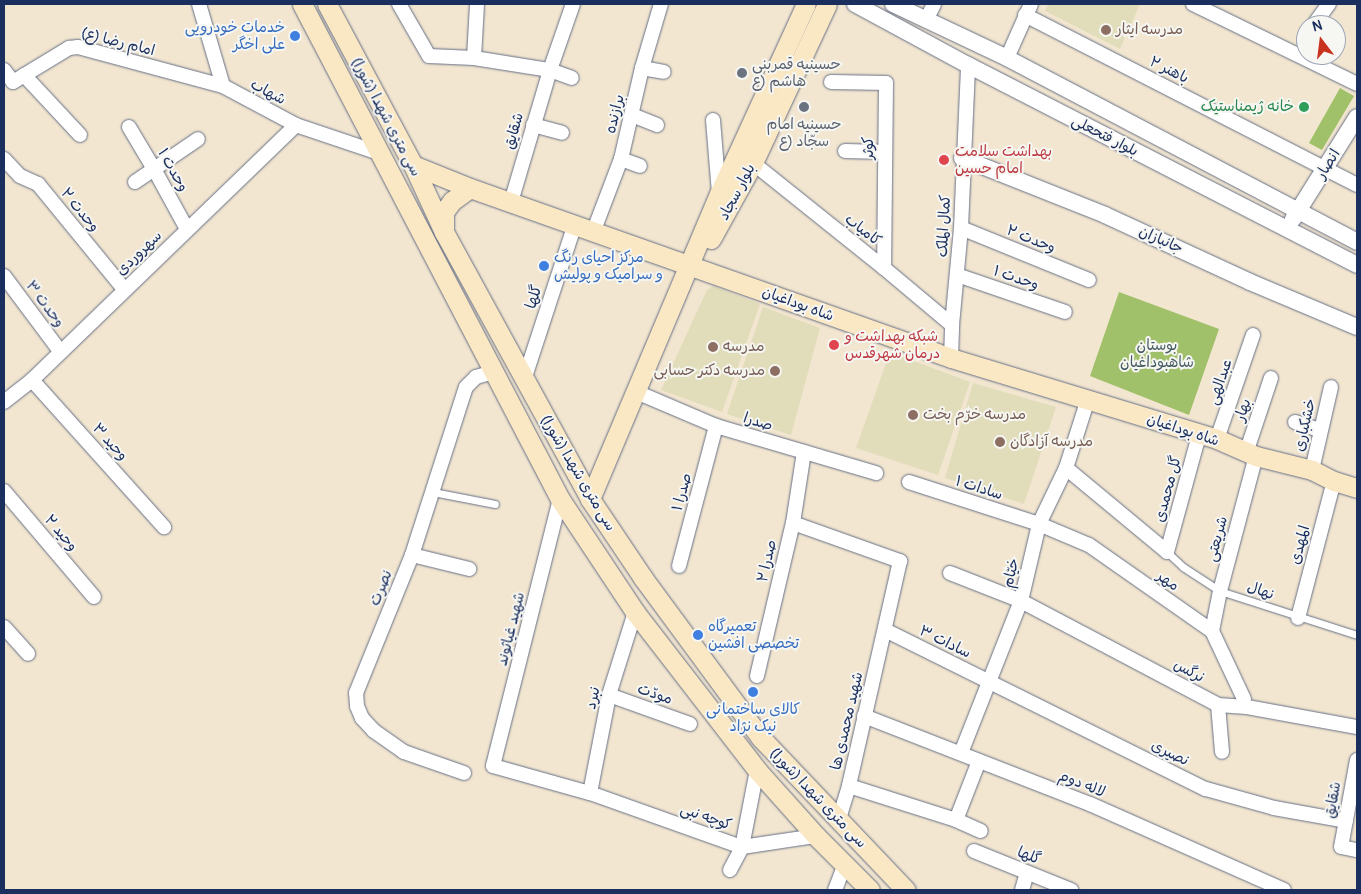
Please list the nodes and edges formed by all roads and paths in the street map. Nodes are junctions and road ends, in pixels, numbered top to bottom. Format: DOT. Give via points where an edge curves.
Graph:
graph roads {
  1 [pos="199,4"];
  2 [pos="302,4"];
  3 [pos="399,4"];
  4 [pos="476,4"];
  5 [pos="573,4"];
  6 [pos="661,4"];
  7 [pos="806,4"];
  8 [pos="827,4"];
  9 [pos="855,4"];
  10 [pos="893,4"];
  11 [pos="934,4"];
  12 [pos="1193,4"];
  13 [pos="1329,4"];
  14 [pos="1028,9"];
  15 [pos="331,12"];
  16 [pos="1321,15"];
  17 [pos="926,20"];
  18 [pos="316,28"];
  19 [pos="474,58"];
  20 [pos="1007,58"];
  21 [pos="968,65"];
  22 [pos="642,68"];
  23 [pos="786,68"];
  24 [pos="4,70"];
  25 [pos="550,70"];
  26 [pos="664,72"];
  27 [pos="572,78"];
  28 [pos="14,82"];
  29 [pos="831,82"];
  30 [pos="1357,84"];
  31 [pos="223,86"];
  32 [pos="632,115"];
  33 [pos="1357,117"];
  34 [pos="713,120"];
  35 [pos="296,125"];
  36 [pos="533,125"];
  37 [pos="657,125"];
  38 [pos="129,127"];
  39 [pos="562,132"];
  40 [pos="80,134"];
  41 [pos="198,139"];
  42 [pos="845,151"];
  43 [pos="885,152"];
  44 [pos="379,153"];
  45 [pos="962,158"];
  46 [pos="4,159"];
  47 [pos="621,159"];
  48 [pos="753,164"];
  49 [pos="413,165"];
  50 [pos="640,166"];
  51 [pos="1324,168"];
  52 [pos="154,169"];
  53 [pos="135,182"];
  54 [pos="1357,185"];
  55 [pos="470,188"];
  56 [pos="719,194"];
  57 [pos="510,202"];
  58 [pos="1298,210"];
  59 [pos="576,224"];
  60 [pos="961,228"];
  61 [pos="187,229"];
  62 [pos="594,230"];
  63 [pos="1286,230"];
  64 [pos="444,232"];
  65 [pos="1357,242"];
  66 [pos="690,265"];
  67 [pos="1357,265"];
  68 [pos="884,268"];
  69 [pos="957,275"];
  70 [pos="4,276"];
  71 [pos="1089,280"];
  72 [pos="124,289"];
  73 [pos="1065,312"];
  74 [pos="952,325"];
  75 [pos="1357,327"];
  76 [pos="1253,335"];
  77 [pos="60,351"];
  78 [pos="952,358"];
  79 [pos="493,372"];
  80 [pos="1271,378"];
  81 [pos="32,380"];
  82 [pos="524,380"];
  83 [pos="1331,387"];
  84 [pos="634,391"];
  85 [pos="1088,399"];
  86 [pos="4,402"];
  87 [pos="1295,422"];
  88 [pos="716,426"];
  89 [pos="1320,430"];
  90 [pos="1208,438"];
  91 [pos="804,452"];
  92 [pos="1251,454"];
  93 [pos="1066,468"];
  94 [pos="1312,470"];
  95 [pos="876,474"];
  96 [pos="1334,481"];
  97 [pos="909,482"];
  98 [pos="1357,488"];
  99 [pos="4,490"];
  100 [pos="433,492"];
  101 [pos="590,498"];
  102 [pos="560,499"];
  103 [pos="495,504"];
  104 [pos="793,523"];
  105 [pos="1039,524"];
  106 [pos="164,527"];
  107 [pos="1167,552"];
  108 [pos="412,555"];
  109 [pos="679,566"];
  110 [pos="469,569"];
  111 [pos="950,573"];
  112 [pos="1220,591"];
  113 [pos="94,597"];
  114 [pos="1021,601"];
  115 [pos="635,612"];
  116 [pos="1298,618"];
  117 [pos="4,627"];
  118 [pos="885,630"];
  119 [pos="1212,631"];
  120 [pos="1357,635"];
  121 [pos="694,649"];
  122 [pos="28,654"];
  123 [pos="676,664"];
  124 [pos="757,676"];
  125 [pos="991,682"];
  126 [pos="609,696"];
  127 [pos="1244,699"];
  128 [pos="1218,704"];
  129 [pos="864,716"];
  130 [pos="690,724"];
  131 [pos="1357,727"];
  132 [pos="961,752"];
  133 [pos="1222,752"];
  134 [pos="1357,760"];
  135 [pos="979,761"];
  136 [pos="493,766"];
  137 [pos="757,770"];
  138 [pos="464,773"];
  139 [pos="849,786"];
  140 [pos="590,793"];
  141 [pos="839,819"];
  142 [pos="956,820"];
  143 [pos="1346,821"];
  144 [pos="981,831"];
  145 [pos="816,836"];
  146 [pos="742,846"];
  147 [pos="1357,850"];
  148 [pos="974,851"];
  149 [pos="845,864"];
  150 [pos="730,870"];
  151 [pos="1027,873"];
  152 [pos="835,890"];
  153 [pos="870,890"];
  154 [pos="906,890"];
  155 [pos="1022,890"];
  156 [pos="1071,890"];
  157 [pos="1284,890"];
  1 -- 31 [label="street"];
  2 -- 18 [label="main road, سی متری شهدا (شورا)"];
  3 -- 19 [label="street" via="429,56"];
  4 -- 19 [label="street"];
  5 -- 25 [label="street, شقایق"];
  6 -- 22 [label="street, برازنده"];
  7 -- 23 [label="main road, بلوار سجاد"];
  8 -- 23 [label="main road, بلوار سجاد"];
  9 -- 21 [label="street, بلوار فتحعلی"];
  10 -- 17 [label="street, بلوار فتحعلی"];
  11 -- 17 [label="street"];
  12 -- 30 [label="street"];
  13 -- 16 [label="street"];
  14 -- 20 [label="street"];
  14 -- 51 [label="street, باهنر ۲"];
  15 -- 18 [label="main road"];
  15 -- 49 [label="main road, سی متری شهدا (شورا)"];
  17 -- 20 [label="street, بلوار فتحعلی"];
  18 -- 44 [label="main road, سی متری شهدا (شورا)"];
  19 -- 25 [label="street"];
  20 -- 58 [label="street, بلوار فتحعلی"];
  21 -- 45 [label="street, کمال الملک"];
  21 -- 63 [label="street, بلوار فتحعلی"];
  22 -- 26 [label="street"];
  22 -- 32 [label="street, برازنده"];
  23 -- 48 [label="main road, بلوار سجاد"];
  23 -- 56 [label="main road, بلوار سجاد"];
  24 -- 28 [label="street"];
  25 -- 27 [label="street"];
  25 -- 36 [label="street, شقایق"];
  28 -- 31 [label="street, امام رضا (ع)" via="69,48 78,47"];
  28 -- 40 [label="street"];
  29 -- 43 [label="street, کوثر" via="886,83"];
  31 -- 35 [label="street, شهاب"];
  32 -- 37 [label="street"];
  32 -- 47 [label="street, برازنده"];
  33 -- 51 [label="street, انصار"];
  34 -- 56 [label="street"];
  35 -- 44 [label="street, شهاب"];
  35 -- 61 [label="street, سهروردی"];
  36 -- 39 [label="street"];
  36 -- 57 [label="street, شقایق"];
  38 -- 52 [label="street, وحدت ۱"];
  41 -- 52 [label="street"];
  42 -- 43 [label="street"];
  43 -- 68 [label="street, کوثر"];
  44 -- 79 [label="main road, سی متری شهدا (شورا)"];
  45 -- 60 [label="street, کمال الملک"];
  45 -- 75 [label="street, جانبازان" via="1105,215"];
  46 -- 72 [label="street, وحدت ۲" via="20,176 38,184"];
  47 -- 50 [label="street"];
  47 -- 62 [label="street, برازنده"];
  48 -- 66 [label="main road, بلوار سجاد" via="715,233"];
  48 -- 68 [label="street, کامیاب"];
  49 -- 55 [label="main road, شاه بوداغیان"];
  49 -- 64 [label="main road, سی متری شهدا (شورا)"];
  51 -- 54 [label="street, باهنر ۲"];
  51 -- 58 [label="street, انصار"];
  52 -- 53 [label="street"];
  52 -- 61 [label="street, وحدت ۱"];
  55 -- 57 [label="main road, شاه بوداغیان"];
  55 -- 64 [label="main road" via="452,201 444,212"];
  56 -- 66 [label="main road, بلوار سجاد"];
  57 -- 59 [label="main road, شاه بوداغیان"];
  58 -- 63 [label="street, انصار"];
  58 -- 65 [label="street, بلوار فتحعلی"];
  59 -- 62 [label="main road, شاه بوداغیان"];
  59 -- 82 [label="street, گلها"];
  60 -- 69 [label="street, کمال الملک"];
  60 -- 71 [label="street, وحدت ۲"];
  61 -- 72 [label="street, سهروردی"];
  62 -- 66 [label="main road, شاه بوداغیان"];
  63 -- 67 [label="street, بلوار فتحعلی"];
  64 -- 82 [label="main road, سی متری شهدا (شورا)"];
  66 -- 78 [label="main road, شاه بوداغیان"];
  66 -- 84 [label="main road, بلوار سجاد"];
  68 -- 74 [label="street, کامیاب"];
  69 -- 73 [label="street, وحدت ۱"];
  69 -- 74 [label="street, کمال الملک"];
  70 -- 77 [label="street, وحدت ۳"];
  72 -- 77 [label="street, سهروردی"];
  74 -- 78 [label="street, کمال الملک"];
  76 -- 90 [label="street, عبدالهی"];
  77 -- 81 [label="street, سهروردی"];
  78 -- 85 [label="main road, شاه بوداغیان"];
  79 -- 100 [label="street, نصرت" via="476,377 466,387"];
  79 -- 102 [label="main road, سی متری شهدا (شورا)"];
  80 -- 92 [label="street, بهار"];
  81 -- 86 [label="street, سهروردی"];
  81 -- 106 [label="street, وحید ۳"];
  82 -- 101 [label="main road, سی متری شهدا (شورا)"];
  83 -- 89 [label="street, خشکباری"];
  84 -- 88 [label="street, صدرا"];
  84 -- 101 [label="main road, بلوار سجاد"];
  85 -- 90 [label="main road, شاه بوداغیان"];
  85 -- 93 [label="street, خیّام"];
  87 -- 89 [label="street"];
  88 -- 91 [label="street, صدرا"];
  88 -- 109 [label="street, صدرا ۱"];
  89 -- 94 [label="street, خشکباری"];
  90 -- 92 [label="main road, شاه بوداغیان"];
  90 -- 107 [label="street, گل محمدی"];
  91 -- 95 [label="street, صدرا"];
  91 -- 104 [label="street, صدرا ۲"];
  92 -- 94 [label="main road, شاه بوداغیان"];
  92 -- 112 [label="street, شریعتی"];
  93 -- 105 [label="street, خیّام"];
  93 -- 107 [label="street"];
  94 -- 96 [label="main road, شاه بوداغیان"];
  96 -- 98 [label="main road, شاه بوداغیان"];
  96 -- 116 [label="street, المهدی"];
  97 -- 105 [label="street, سادات ۱"];
  99 -- 113 [label="street, وحید ۲"];
  100 -- 103 [label="lane"];
  100 -- 108 [label="street, نصرت"];
  101 -- 121 [label="main road, سی متری شهدا (شورا)"];
  102 -- 115 [label="main road, سی متری شهدا (شورا)"];
  102 -- 136 [label="street, شهید غیاثوند"];
  104 -- 118 [label="street, شهید محمدی ها" via="900,561"];
  104 -- 124 [label="street, صدرا ۲"];
  105 -- 114 [label="street, خیّام"];
  105 -- 119 [label="street, مهر" via="1089,546"];
  107 -- 112 [label="lane, نهال" via="1183,567"];
  108 -- 110 [label="street"];
  108 -- 138 [label="street, نصرت" via="356,693 357,706 362,718 374,731 404,752"];
  111 -- 114 [label="street, نرگس"];
  112 -- 116 [label="lane, نهال"];
  112 -- 119 [label="street, شریعتی"];
  114 -- 125 [label="street, خیّام"];
  114 -- 128 [label="street, نرگس"];
  115 -- 123 [label="main road, سی متری شهدا (شورا)"];
  115 -- 126 [label="street, نبرد"];
  116 -- 120 [label="lane, نهال"];
  117 -- 122 [label="street"];
  118 -- 125 [label="street, سادات ۳"];
  118 -- 129 [label="street, شهید محمدی ها"];
  119 -- 127 [label="street"];
  121 -- 123 [label="main road"];
  121 -- 141 [label="main road, سی متری شهدا (شورا)" via="761,738"];
  123 -- 137 [label="main road, سی متری شهدا (شورا)"];
  125 -- 132 [label="street, خیّام"];
  125 -- 143 [label="street, نصیری" via="1206,789 1274,808"];
  126 -- 130 [label="street, مودّت"];
  126 -- 140 [label="street, نبرد"];
  128 -- 131 [label="street, نرگس"];
  128 -- 133 [label="street"];
  129 -- 132 [label="street, لاله دوم"];
  129 -- 139 [label="street, شهید محمدی ها"];
  132 -- 135 [label="street, لاله دوم"];
  134 -- 143 [label="street, شقایق"];
  135 -- 142 [label="street"];
  135 -- 157 [label="street, لاله دوم" via="1090,804"];
  136 -- 140 [label="street, کوچه نبی"];
  137 -- 145 [label="main road, سی متری شهدا (شورا)"];
  137 -- 146 [label="street"];
  139 -- 141 [label="street, شهید محمدی ها"];
  139 -- 142 [label="street"];
  140 -- 146 [label="street, کوچه نبی"];
  141 -- 154 [label="main road, سی متری شهدا (شورا)"];
  142 -- 144 [label="street"];
  143 -- 147 [label="street, شقایق" via="1341,847"];
  145 -- 146 [label="street, کوچه نبی"];
  145 -- 149 [label="main road, سی متری شهدا (شورا)"];
  146 -- 150 [label="street"];
  148 -- 151 [label="street, گلها"];
  149 -- 152 [label="street"];
  149 -- 153 [label="main road, سی متری شهدا (شورا)"];
  151 -- 155 [label="street"];
  151 -- 156 [label="street, گلها"];
}
